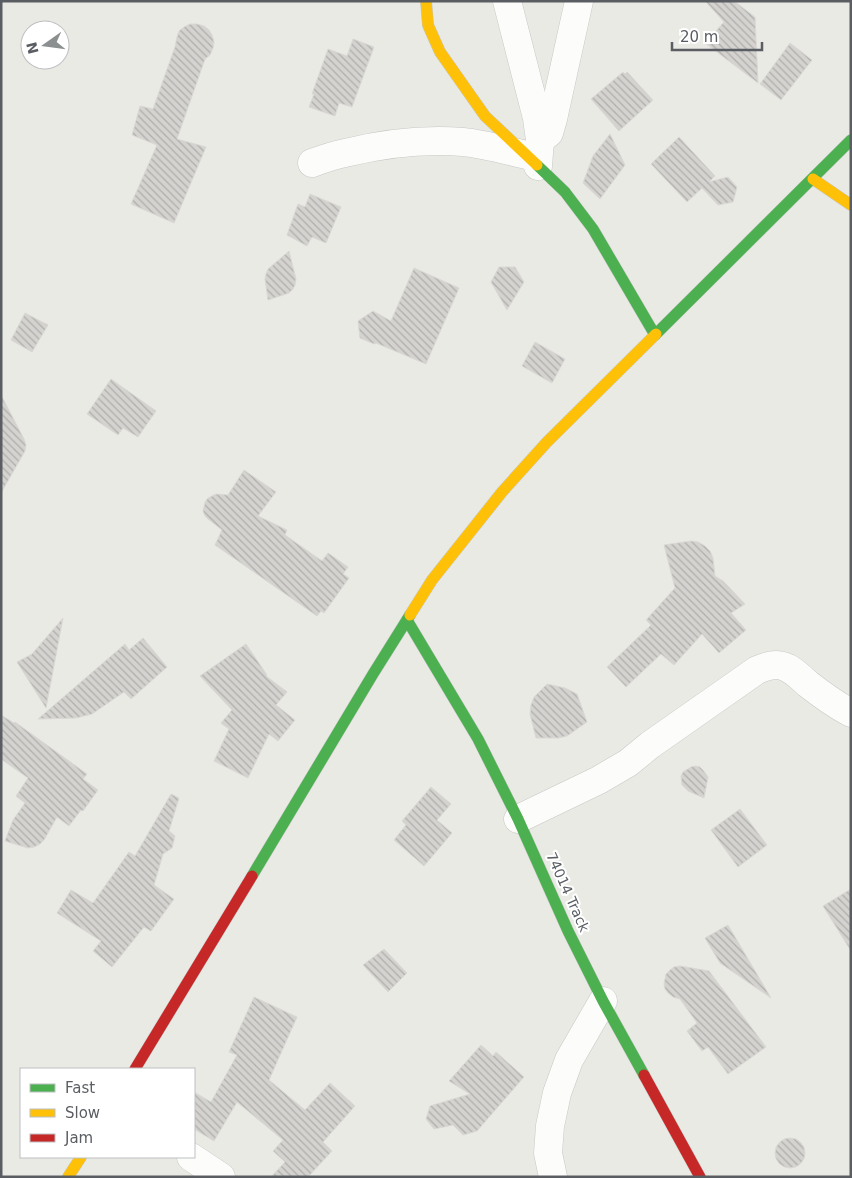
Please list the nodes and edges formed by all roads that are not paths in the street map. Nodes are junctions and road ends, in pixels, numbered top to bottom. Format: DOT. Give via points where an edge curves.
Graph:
graph roads {
  1 [pos="426,1"];
  2 [pos="507,1"];
  3 [pos="579,1"];
  4 [pos="851,140"];
  5 [pos="535,154"];
  6 [pos="312,163"];
  7 [pos="813,179"];
  8 [pos="851,206"];
  9 [pos="654,335"];
  10 [pos="407,620"];
  11 [pos="851,713"];
  12 [pos="518,819"];
  13 [pos="603,1002"];
  14 [pos="136,1068"];
  15 [pos="80,1158"];
  16 [pos="193,1158"];
  17 [pos="68,1177"];
  18 [pos="222,1177"];
  19 [pos="553,1177"];
  20 [pos="700,1177"];
  1 -- 5 [label="street" via="428,24 440,52 485,116"];
  2 -- 5 [label="street" via="537,118"];
  3 -- 5 [label="street" via="549,133"];
  4 -- 7 [label="street"];
  5 -- 6 [label="street" via="462,142 427,142 385,145"];
  5 -- 9 [label="street" via="593,229"];
  7 -- 8 [label="street"];
  7 -- 9 [label="street"];
  9 -- 10 [label="street" via="502,492 432,580"];
  10 -- 12 [label="street, 74014 Track" via="478,739"];
  10 -- 14 [label="street"];
  11 -- 12 [label="street" via="794,672 783,666 771,665 757,670 599,780"];
  12 -- 13 [label="street, 74014 Track"];
  13 -- 19 [label="street" via="569,1060 556,1093 548,1153"];
  13 -- 20 [label="street, 74014 Track"];
  15 -- 17 [label="street"];
  16 -- 18 [label="street"];
}
